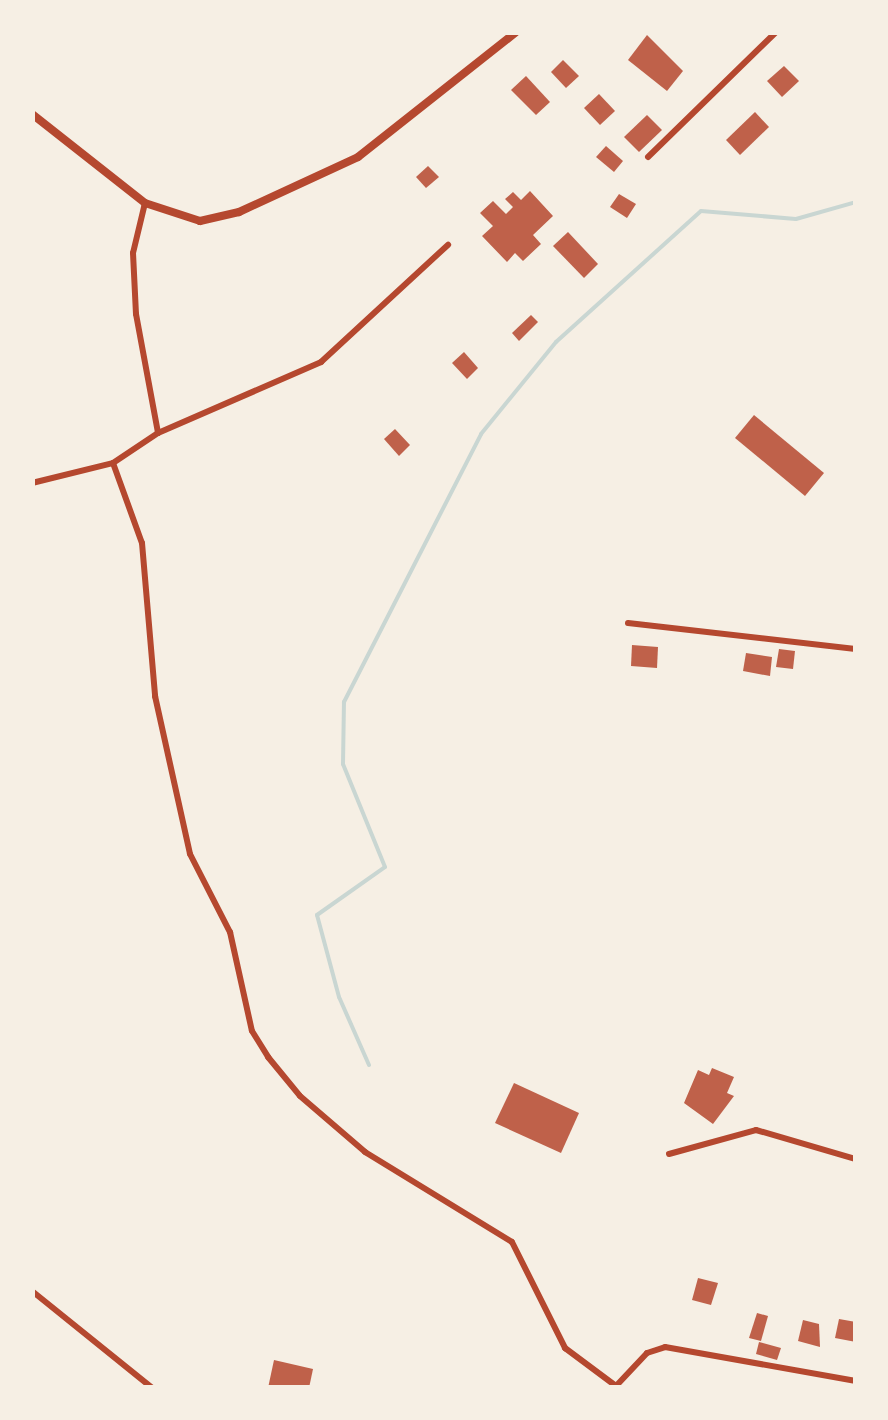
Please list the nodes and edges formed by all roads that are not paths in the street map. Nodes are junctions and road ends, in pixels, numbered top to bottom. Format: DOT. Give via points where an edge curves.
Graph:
graph roads {
  1 [pos="516,32"];
  2 [pos="776,32"];
  3 [pos="32,114"];
  4 [pos="648,158"];
  5 [pos="145,204"];
  6 [pos="448,246"];
  7 [pos="158,433"];
  8 [pos="113,464"];
  9 [pos="32,483"];
  10 [pos="628,624"];
  11 [pos="856,649"];
  12 [pos="668,1154"];
  13 [pos="856,1160"];
  14 [pos="32,1291"];
  15 [pos="856,1381"];
  16 [pos="616,1387"];
  17 [pos="152,1388"];
  1 -- 5 [label="street" via="358,157 239,212 200,221"];
  2 -- 4 [label="street"];
  3 -- 5 [label="street"];
  5 -- 7 [label="street" via="133,254 136,314"];
  6 -- 7 [label="street" via="321,362"];
  7 -- 8 [label="street"];
  8 -- 9 [label="street"];
  8 -- 16 [label="street" via="142,543 155,696 190,854 230,932 252,1031 300,1096 366,1152 512,1242 565,1348"];
  10 -- 11 [label="street"];
  12 -- 13 [label="street" via="756,1130"];
  14 -- 17 [label="street"];
  15 -- 16 [label="street" via="665,1347 647,1353"];
}
